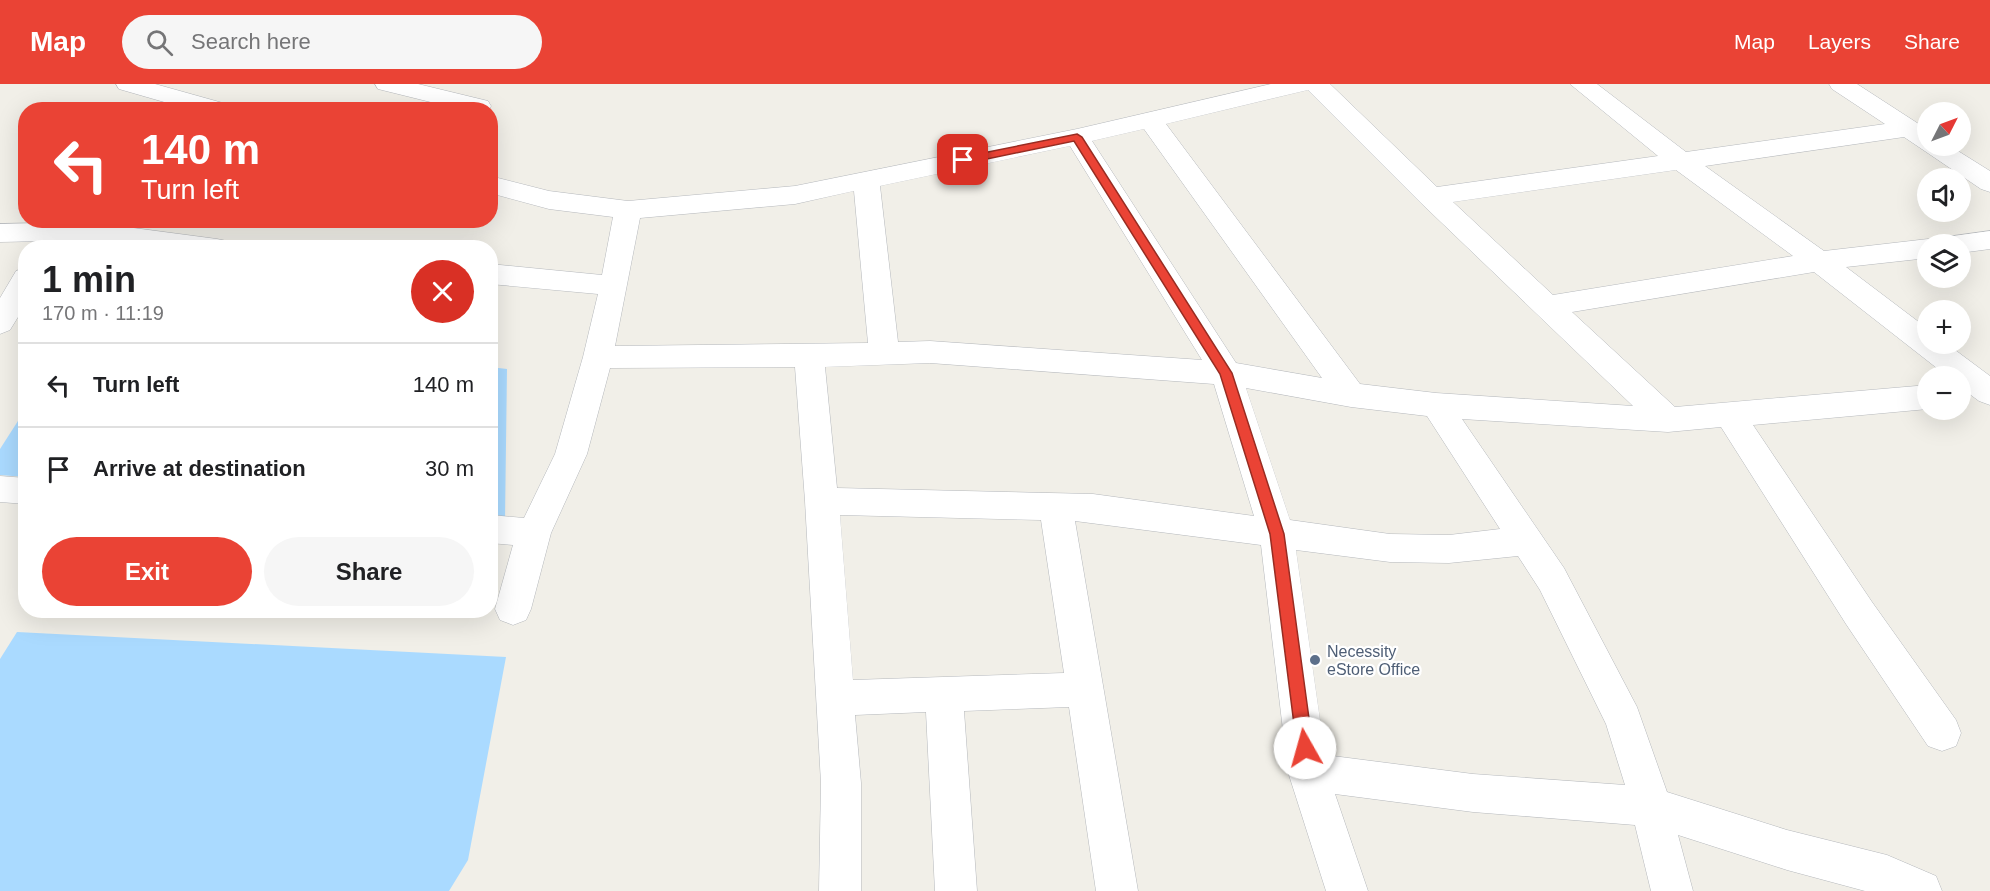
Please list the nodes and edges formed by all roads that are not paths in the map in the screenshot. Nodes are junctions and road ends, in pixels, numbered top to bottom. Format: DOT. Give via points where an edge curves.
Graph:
graph roads {
  1 [pos="128,84"];
  2 [pos="387,84"];
  3 [pos="489,84"];
  4 [pos="1302,84"];
  5 [pos="1316,84"];
  6 [pos="1582,84"];
  7 [pos="1841,84"];
  8 [pos="192,102"];
  9 [pos="455,102"];
  10 [pos="481,102"];
  11 [pos="1150,120"];
  12 [pos="1917,135"];
  13 [pos="1917,136"];
  14 [pos="1077,137"];
  15 [pos="1948,156"];
  16 [pos="1682,162"];
  17 [pos="866,181"];
  18 [pos="1990,183"];
  19 [pos="498,186"];
  20 [pos="1430,197"];
  21 [pos="628,210"];
  22 [pos="0,233"];
  23 [pos="48,239"];
  24 [pos="156,240"];
  25 [pos="1990,240"];
  26 [pos="1971,242"];
  27 [pos="1917,249"];
  28 [pos="1819,261"];
  29 [pos="498,275"];
  30 [pos="614,286"];
  31 [pos="18,292"];
  32 [pos="1549,306"];
  33 [pos="0,323"];
  34 [pos="884,354"];
  35 [pos="809,356"];
  36 [pos="598,357"];
  37 [pos="1226,373"];
  38 [pos="1982,393"];
  39 [pos="1351,395"];
  40 [pos="1917,398"];
  41 [pos="1436,405"];
  42 [pos="1729,414"];
  43 [pos="1668,420"];
  44 [pos="0,489"];
  45 [pos="18,490"];
  46 [pos="822,501"];
  47 [pos="1056,508"];
  48 [pos="498,531"];
  49 [pos="534,533"];
  50 [pos="1277,534"];
  51 [pos="1526,541"];
  52 [pos="513,609"];
  53 [pos="1085,689"];
  54 [pos="944,694"];
  55 [pos="834,698"];
  56 [pos="1942,733"];
  57 [pos="1308,772"];
  58 [pos="1651,807"];
  59 [pos="840,891"];
  60 [pos="956,891"];
  61 [pos="1117,891"];
  62 [pos="1347,891"];
  63 [pos="1672,891"];
  64 [pos="1921,891"];
  1 -- 8 [label="street"];
  2 -- 9 [label="street"];
  3 -- 10 [label="street"];
  4 -- 11 [label="street"];
  5 -- 20 [label="street"];
  6 -- 16 [label="street"];
  7 -- 12 [label="street"];
  11 -- 14 [label="street"];
  11 -- 39 [label="street"];
  13 -- 16 [label="street"];
  14 -- 17 [label="street"];
  14 -- 37 [label="street"];
  15 -- 18 [label="street"];
  16 -- 20 [label="street"];
  16 -- 28 [label="street"];
  17 -- 21 [label="street" via="795,195"];
  17 -- 34 [label="street"];
  19 -- 21 [label="street" via="549,201"];
  20 -- 32 [label="street"];
  21 -- 30 [label="street"];
  22 -- 23 [label="street"];
  23 -- 24 [label="street" via="88,231"];
  25 -- 26 [label="street"];
  27 -- 28 [label="street"];
  28 -- 32 [label="street"];
  28 -- 38 [label="street"];
  29 -- 30 [label="street"];
  30 -- 36 [label="street"];
  31 -- 33 [label="street"];
  32 -- 43 [label="street"];
  34 -- 35 [label="street"];
  34 -- 37 [label="street" via="930,352"];
  35 -- 36 [label="street"];
  35 -- 46 [label="street"];
  36 -- 49 [label="street" via="571,454"];
  37 -- 39 [label="street"];
  37 -- 50 [label="street"];
  39 -- 41 [label="street"];
  40 -- 42 [label="street"];
  41 -- 43 [label="street"];
  41 -- 51 [label="street"];
  42 -- 43 [label="street"];
  42 -- 56 [label="street"];
  44 -- 45 [label="street"];
  46 -- 47 [label="street"];
  46 -- 55 [label="street"];
  47 -- 50 [label="street" via="1093,508"];
  47 -- 53 [label="street"];
  48 -- 49 [label="street"];
  49 -- 52 [label="street"];
  50 -- 51 [label="street" via="1402,548 1449,549"];
  50 -- 57 [label="street"];
  51 -- 58 [label="street" via="1552,579 1624,720"];
  53 -- 54 [label="street"];
  53 -- 61 [label="street"];
  54 -- 55 [label="street"];
  54 -- 60 [label="street"];
  55 -- 59 [label="street" via="840,783"];
  57 -- 58 [label="street" via="1473,794"];
  57 -- 62 [label="street"];
  58 -- 63 [label="street"];
  58 -- 64 [label="street" via="1787,850 1887,876"];
}
